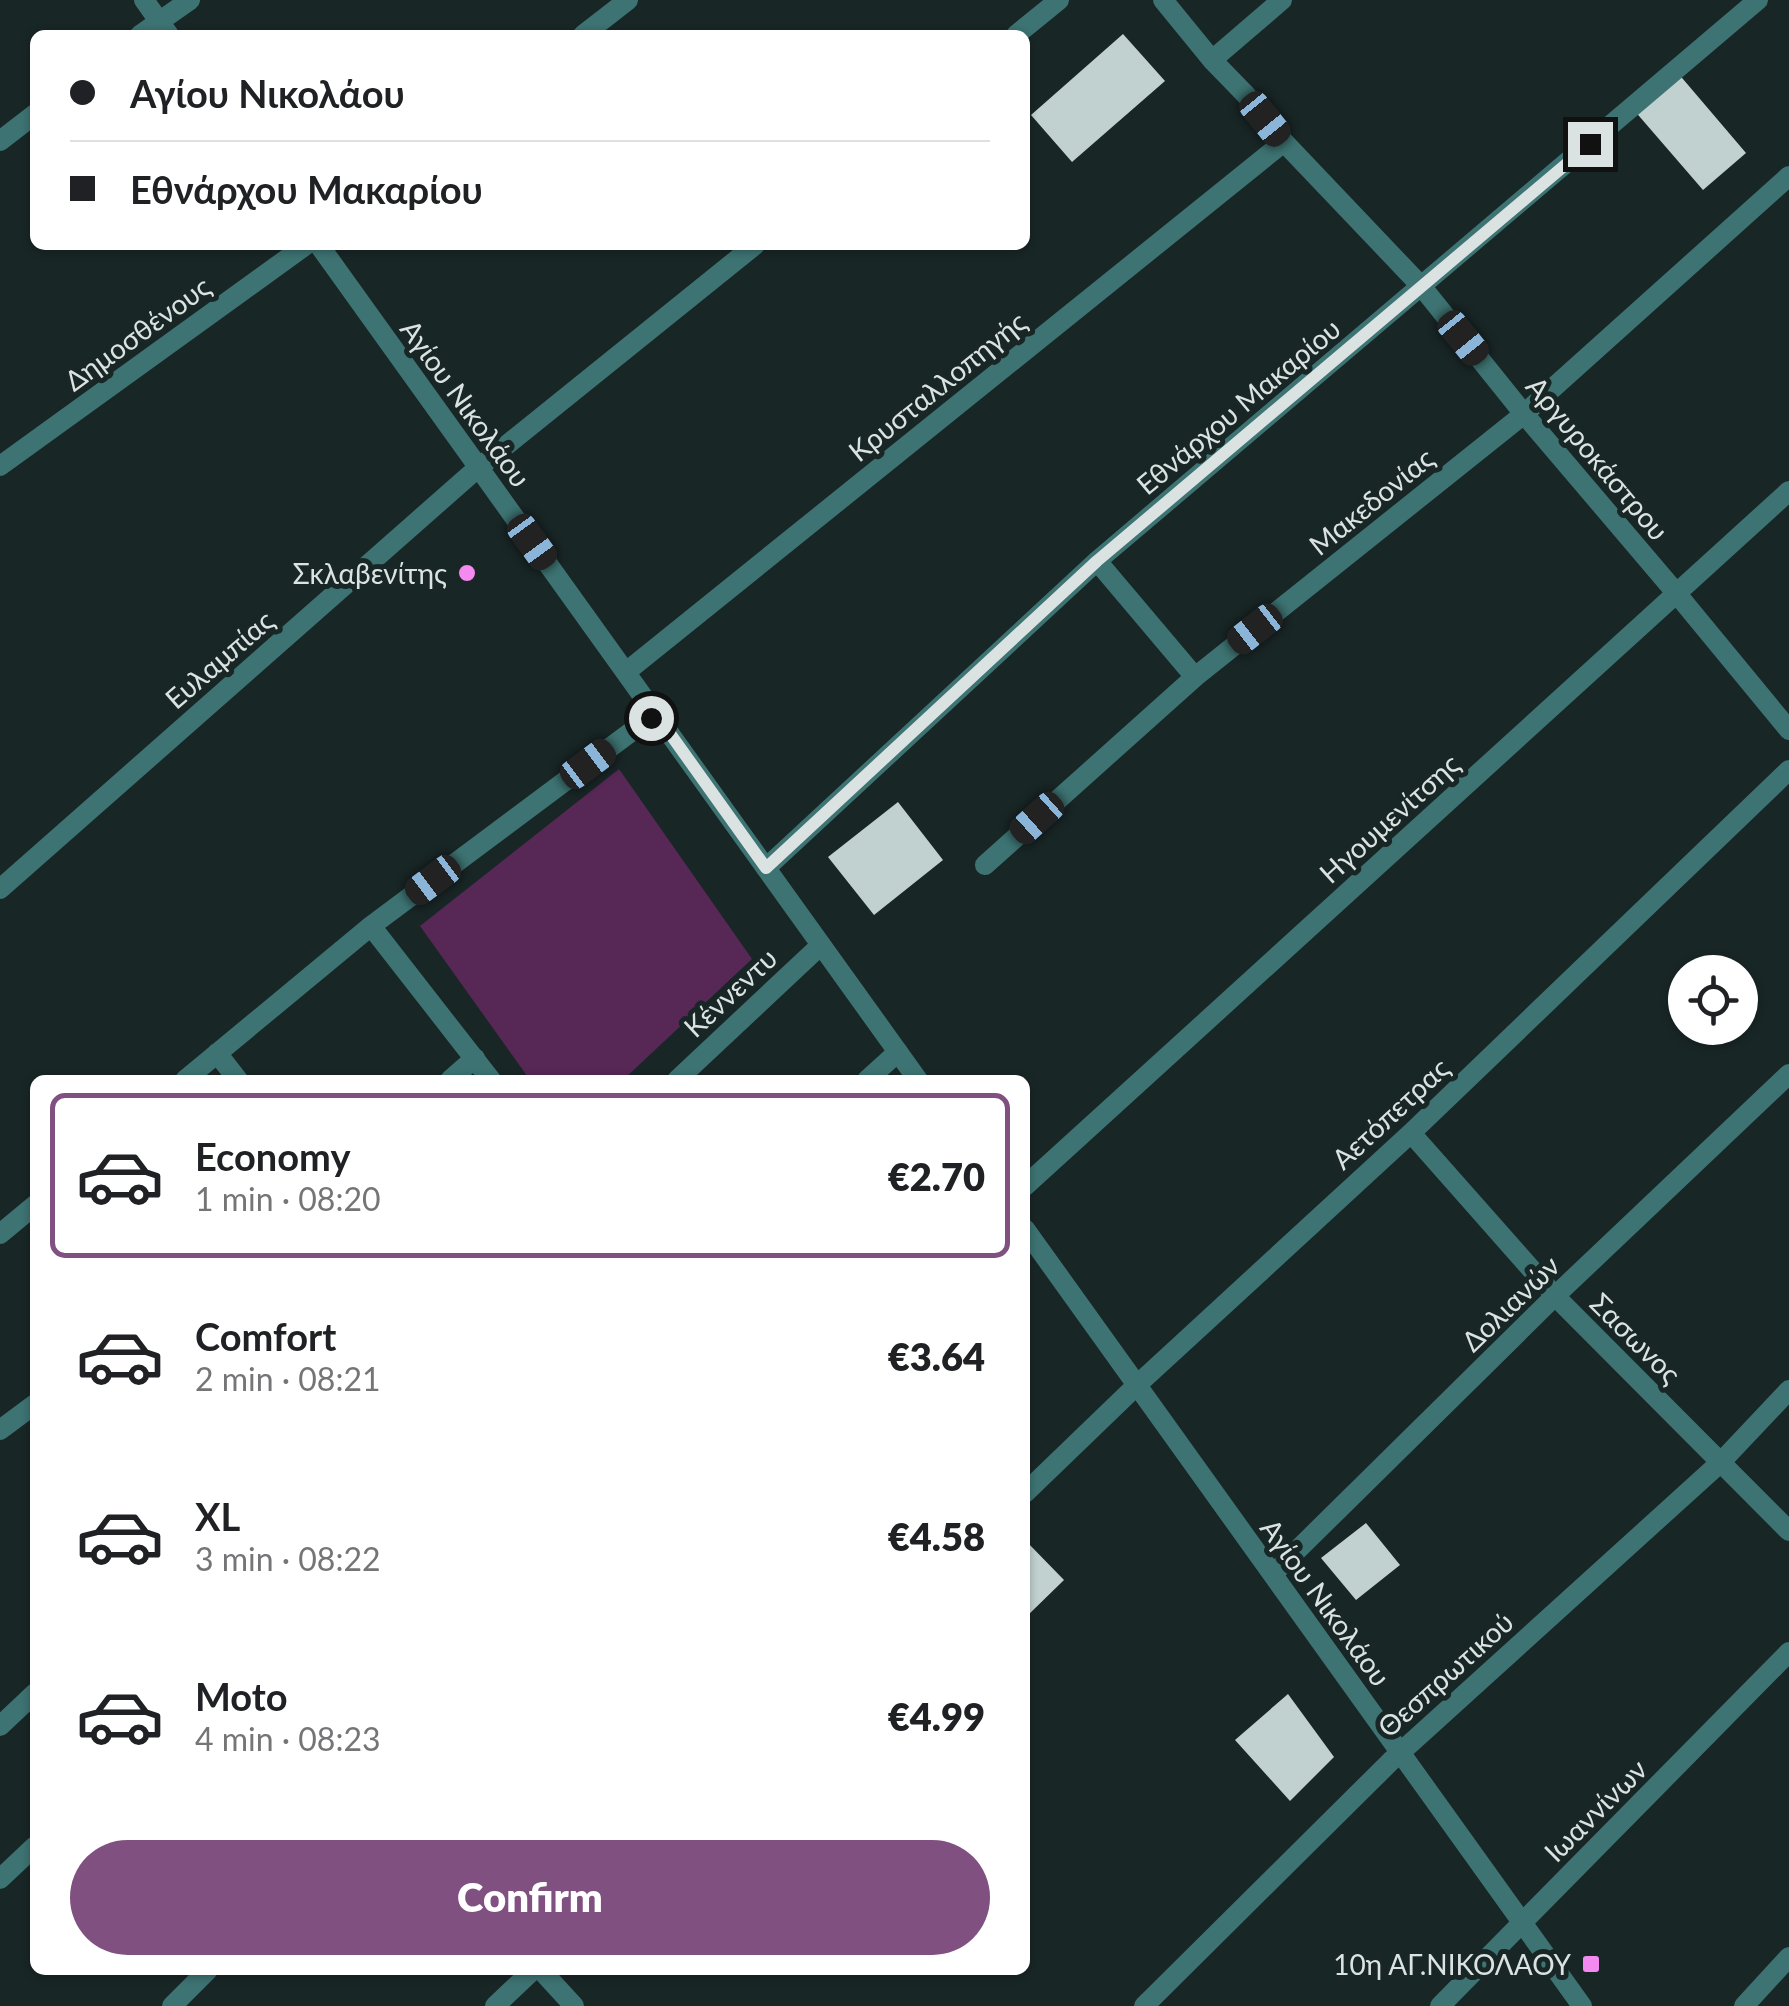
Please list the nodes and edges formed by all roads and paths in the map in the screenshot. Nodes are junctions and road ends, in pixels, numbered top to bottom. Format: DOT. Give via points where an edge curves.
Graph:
graph roads {
  1 [pos="144,0"];
  2 [pos="190,0"];
  3 [pos="628,0"];
  4 [pos="1060,0"];
  5 [pos="1163,0"];
  6 [pos="1282,0"];
  7 [pos="1758,0"];
  8 [pos="164,28"];
  9 [pos="589,30"];
  10 [pos="1022,30"];
  11 [pos="1212,60"];
  12 [pos="30,118"];
  13 [pos="0,141"];
  14 [pos="1284,142"];
  15 [pos="1789,176"];
  16 [pos="299,250"];
  17 [pos="323,250"];
  18 [pos="749,250"];
  19 [pos="1422,287"];
  20 [pos="1524,414"];
  21 [pos="0,466"];
  22 [pos="478,468"];
  23 [pos="1789,491"];
  24 [pos="1097,561"];
  25 [pos="1677,594"];
  26 [pos="626,672"];
  27 [pos="1195,677"];
  28 [pos="656,714"];
  29 [pos="1789,730"];
  30 [pos="1789,770"];
  31 [pos="984,864"];
  32 [pos="766,868"];
  33 [pos="0,889"];
  34 [pos="370,926"];
  35 [pos="822,945"];
  36 [pos="898,1052"];
  37 [pos="217,1053"];
  38 [pos="476,1058"];
  39 [pos="1789,1074"];
  40 [pos="191,1075"];
  41 [pos="234,1075"];
  42 [pos="456,1075"];
  43 [pos="488,1075"];
  44 [pos="681,1075"];
  45 [pos="873,1075"];
  46 [pos="914,1075"];
  47 [pos="1410,1133"];
  48 [pos="1030,1181"];
  49 [pos="30,1209"];
  50 [pos="0,1234"];
  51 [pos="1030,1237"];
  52 [pos="1555,1296"];
  53 [pos="1137,1385"];
  54 [pos="1789,1390"];
  55 [pos="30,1408"];
  56 [pos="0,1430"];
  57 [pos="1720,1462"];
  58 [pos="1030,1489"];
  59 [pos="1789,1532"];
  60 [pos="1272,1574"];
  61 [pos="1789,1652"];
  62 [pos="30,1697"];
  63 [pos="0,1726"];
  64 [pos="1400,1752"];
  65 [pos="30,1851"];
  66 [pos="0,1880"];
  67 [pos="1522,1923"];
  68 [pos="1789,1957"];
  69 [pos="203,1975"];
  70 [pos="528,1975"];
  71 [pos="546,1975"];
  72 [pos="172,2006"];
  73 [pos="495,2006"];
  74 [pos="574,2006"];
  75 [pos="1144,2006"];
  76 [pos="1440,2006"];
  77 [pos="1582,2006"];
  78 [pos="1744,2006"];
  1 -- 8 [label="street"];
  2 -- 8 [label="street"];
  3 -- 9 [label="street"];
  4 -- 10 [label="street"];
  5 -- 11 [label="street, Αργυροκάστρου"];
  6 -- 11 [label="street"];
  7 -- 19 [label="street, Εθνάρχου Μακαρίου"];
  11 -- 14 [label="street, Αργυροκάστρου"];
  12 -- 13 [label="street"];
  14 -- 19 [label="street, Αργυροκάστρου"];
  14 -- 26 [label="street, Κρυσταλλοπηγής"];
  15 -- 20 [label="street, Μακεδονίας"];
  16 -- 21 [label="street, Δημοσθένους"];
  17 -- 22 [label="street, Αγίου Νικολάου"];
  18 -- 22 [label="street, Ευλαμπίας"];
  19 -- 20 [label="street, Αργυροκάστρου"];
  19 -- 24 [label="street, Εθνάρχου Μακαρίου"];
  20 -- 25 [label="street, Αργυροκάστρου"];
  20 -- 27 [label="street, Μακεδονίας"];
  22 -- 26 [label="street, Αγίου Νικολάου"];
  22 -- 33 [label="street, Ευλαμπίας"];
  23 -- 25 [label="street, Ηγουμενίτσης"];
  24 -- 27 [label="street"];
  24 -- 32 [label="street, Εθνάρχου Μακαρίου"];
  25 -- 29 [label="street, Αργυροκάστρου"];
  25 -- 48 [label="street, Ηγουμενίτσης"];
  26 -- 28 [label="street, Αγίου Νικολάου"];
  27 -- 31 [label="street, Μακεδονίας"];
  28 -- 32 [label="street, Αγίου Νικολάου"];
  28 -- 34 [label="street"];
  30 -- 47 [label="street, Αετόπετρας"];
  32 -- 35 [label="street, Αγίου Νικολάου"];
  34 -- 37 [label="street"];
  34 -- 38 [label="street"];
  35 -- 36 [label="street, Αγίου Νικολάου"];
  35 -- 44 [label="street, Κέννεντυ"];
  36 -- 45 [label="street"];
  36 -- 46 [label="street, Αγίου Νικολάου"];
  37 -- 40 [label="street"];
  37 -- 41 [label="street"];
  38 -- 42 [label="street"];
  38 -- 43 [label="street"];
  39 -- 52 [label="street, Δολιανών"];
  47 -- 52 [label="street, Σασωνος"];
  47 -- 53 [label="street, Αετόπετρας"];
  49 -- 50 [label="street"];
  51 -- 53 [label="street, Αγίου Νικολάου"];
  52 -- 57 [label="street, Σασωνος"];
  52 -- 60 [label="street, Δολιανών"];
  53 -- 58 [label="street, Αετόπετρας"];
  53 -- 60 [label="street, Αγίου Νικολάου"];
  54 -- 57 [label="street, Θεσπρωτικού"];
  55 -- 56 [label="street"];
  57 -- 59 [label="street, Σασωνος"];
  57 -- 64 [label="street, Θεσπρωτικού"];
  60 -- 64 [label="street, Αγίου Νικολάου"];
  61 -- 67 [label="street, Ιωαννίνων"];
  62 -- 63 [label="street"];
  64 -- 67 [label="street, Αγίου Νικολάου"];
  64 -- 75 [label="street, Θεσπρωτικού"];
  65 -- 66 [label="street"];
  67 -- 76 [label="street, Ιωαννίνων"];
  67 -- 77 [label="street, Αγίου Νικολάου"];
  68 -- 78 [label="street"];
  69 -- 72 [label="street"];
  70 -- 73 [label="street"];
  71 -- 74 [label="street"];
}
